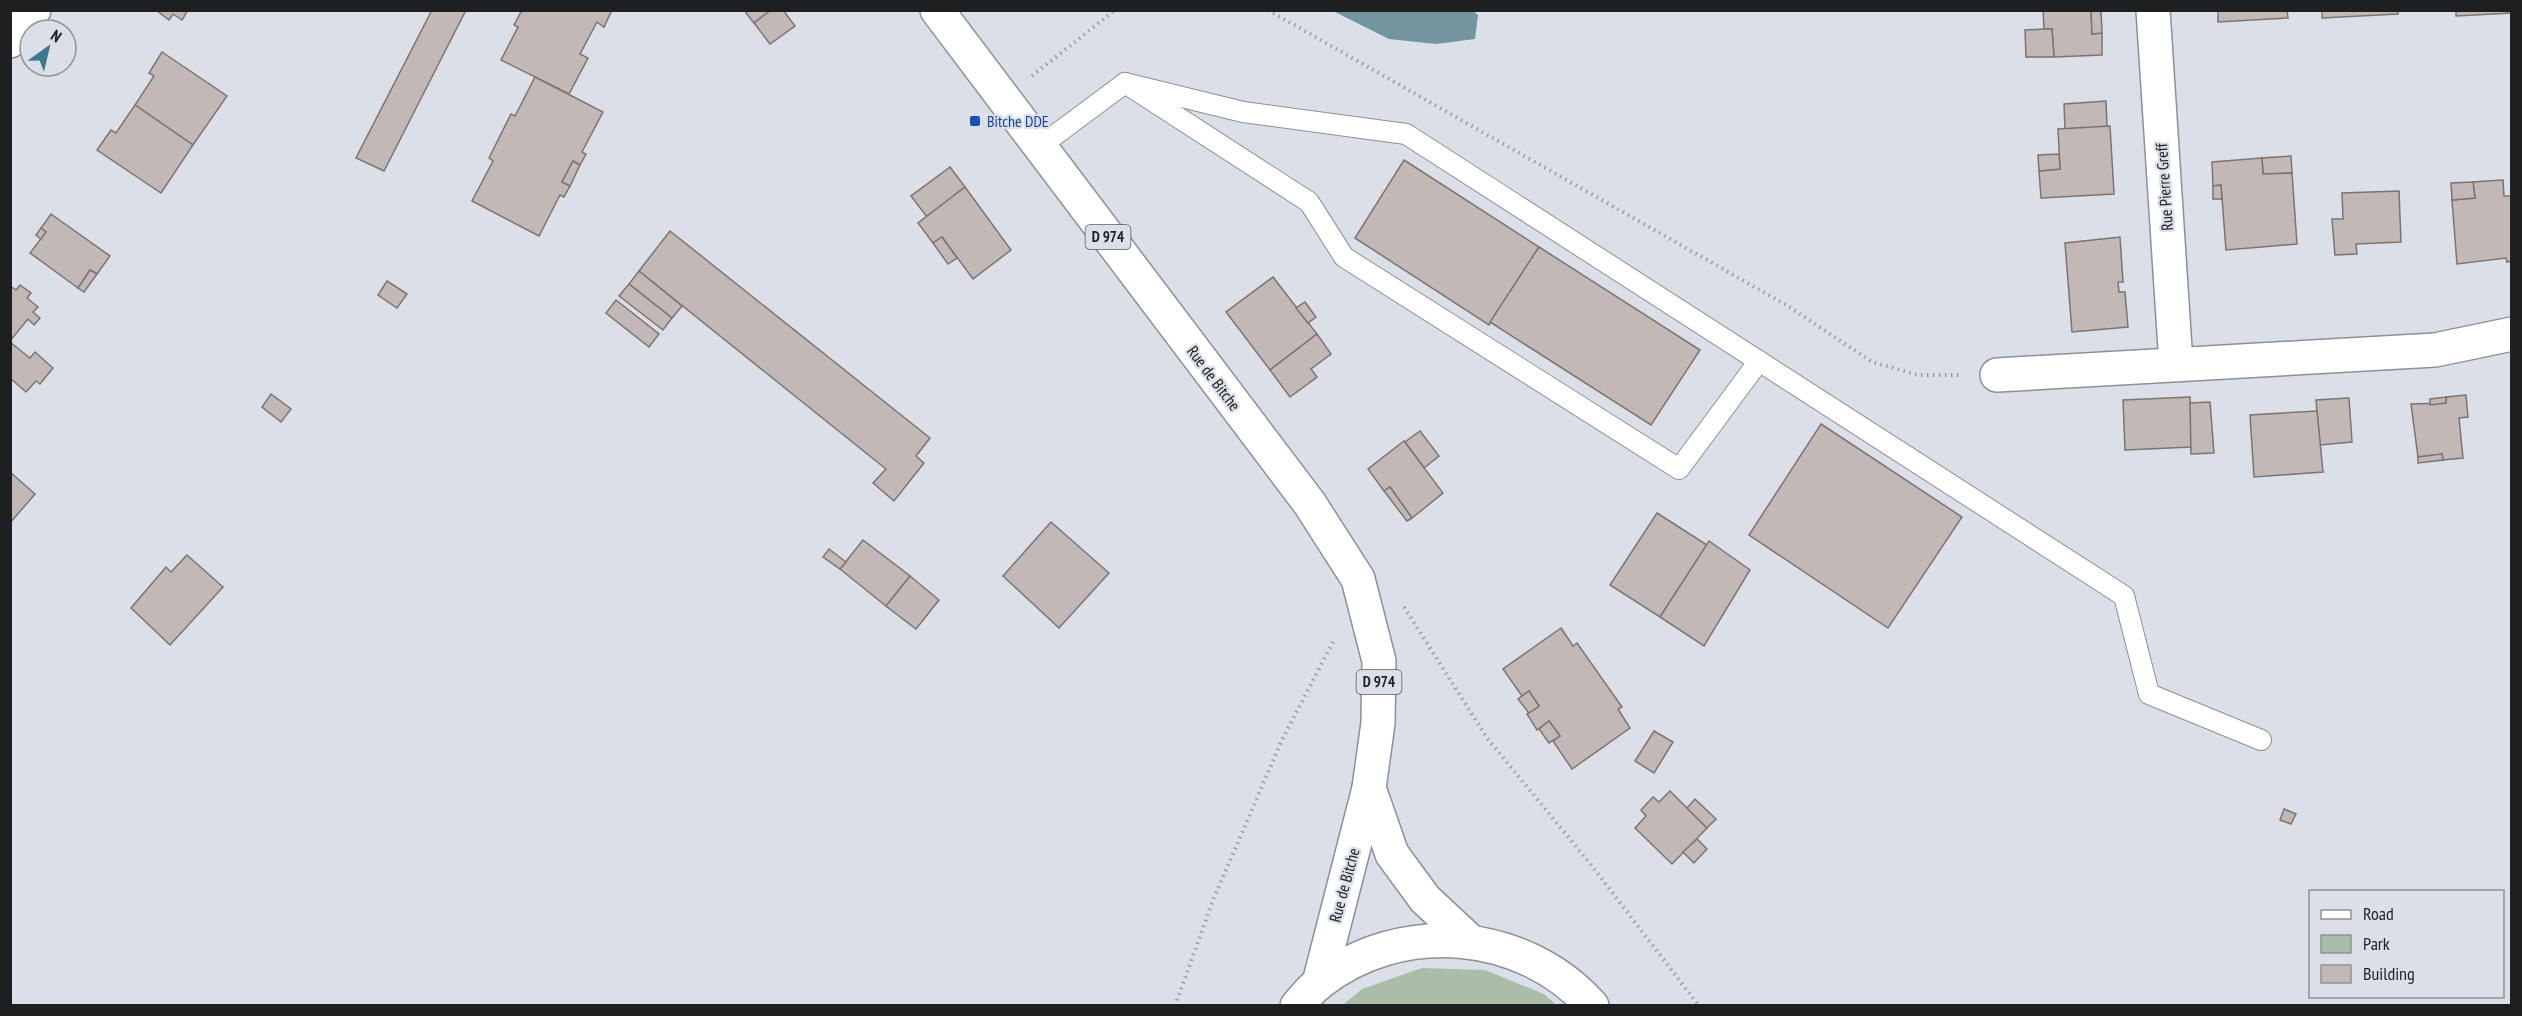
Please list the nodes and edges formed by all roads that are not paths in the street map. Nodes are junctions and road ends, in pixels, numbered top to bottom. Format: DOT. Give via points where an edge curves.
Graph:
graph roads {
  1 [pos="34,10"];
  2 [pos="937,10"];
  3 [pos="2153,10"];
  4 [pos="10,41"];
  5 [pos="1125,83"];
  6 [pos="1039,147"];
  7 [pos="2511,334"];
  8 [pos="1759,361"];
  9 [pos="2176,364"];
  10 [pos="1997,375"];
  11 [pos="2261,740"];
  12 [pos="1369,788"];
  13 [pos="1470,941"];
  14 [pos="1308,994"];
  15 [pos="1593,1005"];
  1 -- 4 [label="main road"];
  2 -- 6 [label="main road, Rue de Bitche / D 974"];
  3 -- 9 [label="main road, Rue Pierre Greff"];
  5 -- 6 [label="lane"];
  5 -- 8 [label="lane" via="1243,112 1406,134"];
  5 -- 8 [label="lane" via="1309,202 1344,257 1679,469"];
  6 -- 12 [label="main road, Rue de Bitche / D 974" via="1310,504 1358,579 1379,661 1378,723"];
  7 -- 9 [label="main road" via="2436,350"];
  8 -- 11 [label="lane" via="2124,596 2149,694"];
  9 -- 10 [label="main road"];
  12 -- 13 [label="main road, Rue de Bitche / D 974" via="1392,854 1425,899"];
  12 -- 14 [label="main road, Rue de Bitche / D 974"];
  13 -- 14 [label="main road" via="1429,940 1390,946 1353,962"];
  13 -- 15 [label="main road" via="1509,950 1546,967"];
}
